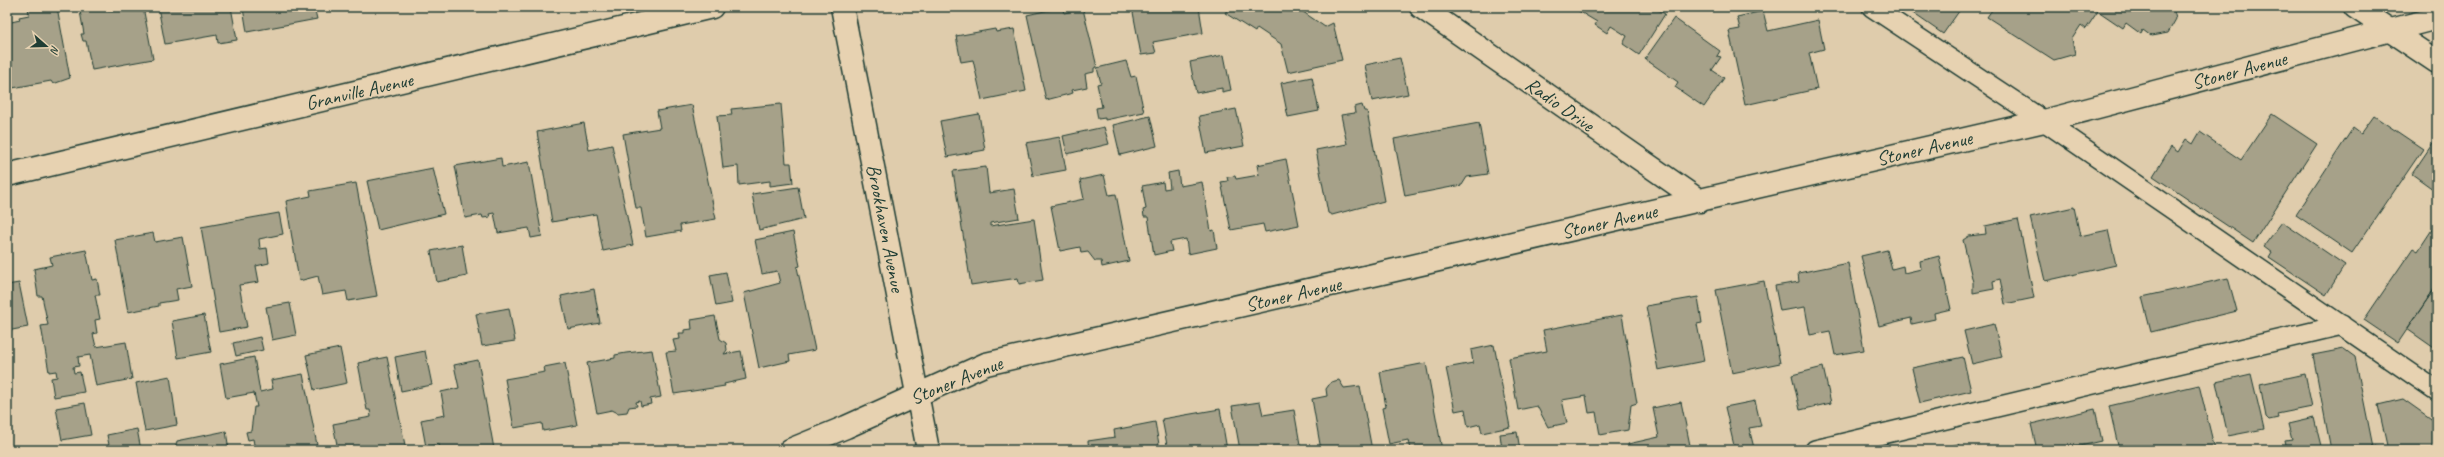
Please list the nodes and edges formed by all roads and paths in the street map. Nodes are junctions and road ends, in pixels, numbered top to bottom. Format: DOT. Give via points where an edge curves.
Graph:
graph roads {
  1 [pos="712,7"];
  2 [pos="842,7"];
  3 [pos="1421,7"];
  4 [pos="1872,7"];
  5 [pos="2355,7"];
  6 [pos="2437,18"];
  7 [pos="2389,30"];
  8 [pos="2437,62"];
  9 [pos="2044,121"];
  10 [pos="7,175"];
  11 [pos="1700,200"];
  12 [pos="2342,325"];
  13 [pos="2437,391"];
  14 [pos="918,394"];
  15 [pos="790,450"];
  16 [pos="928,450"];
  17 [pos="1815,450"];
  1 -- 10 [label="street, Granville Avenue"];
  2 -- 14 [label="street, Brookhaven Avenue"];
  3 -- 11 [label="street, Radio Drive"];
  4 -- 9 [label="lane"];
  5 -- 7 [label="street"];
  6 -- 7 [label="street, Stoner Avenue"];
  7 -- 8 [label="street"];
  7 -- 9 [label="street, Stoner Avenue"];
  9 -- 11 [label="street, Stoner Avenue"];
  9 -- 12 [label="lane"];
  11 -- 14 [label="street, Stoner Avenue" via="986,364"];
  12 -- 13 [label="lane"];
  12 -- 17 [label="lane"];
  14 -- 15 [label="street, Stoner Avenue"];
  14 -- 16 [label="street, Brookhaven Avenue"];
}
